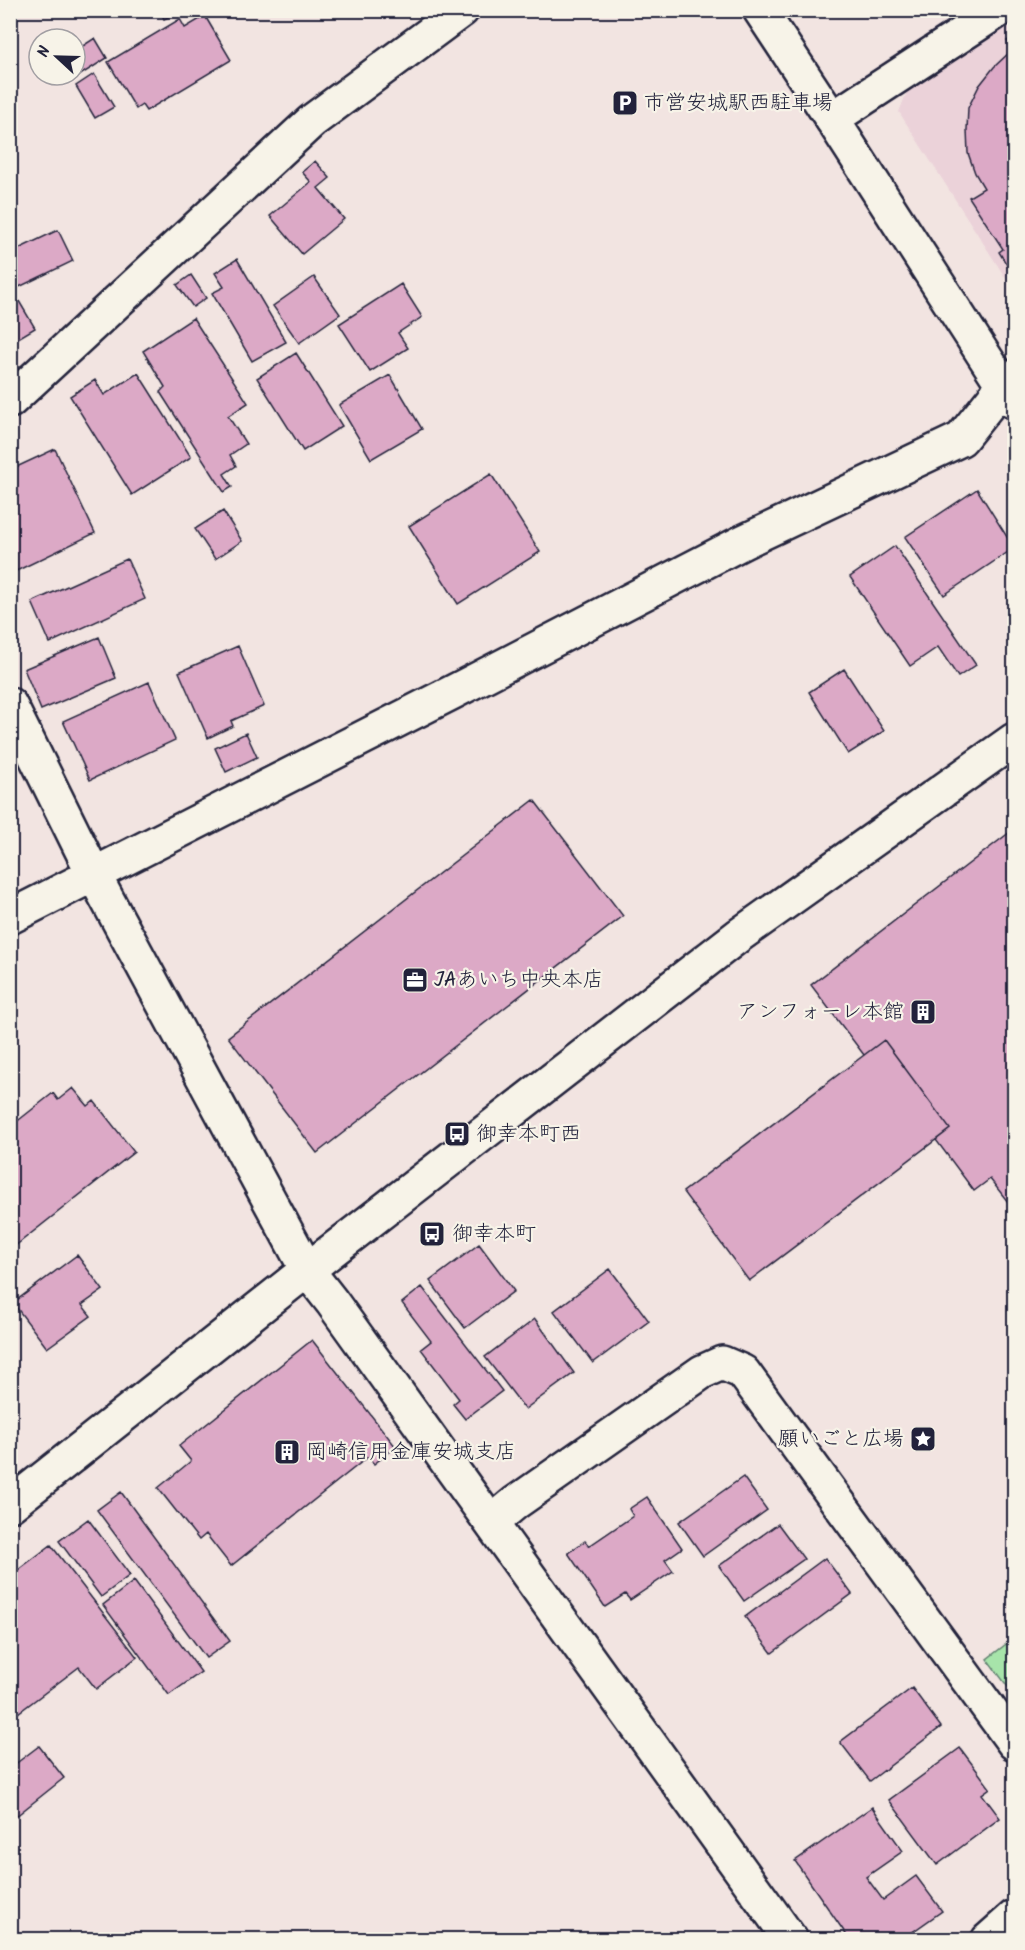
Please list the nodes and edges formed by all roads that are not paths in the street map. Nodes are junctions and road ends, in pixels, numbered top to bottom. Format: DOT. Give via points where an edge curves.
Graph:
graph roads {
  1 [pos="462,10"];
  2 [pos="760,10"];
  3 [pos="999,10"];
  4 [pos="832,119"];
  5 [pos="1011,388"];
  6 [pos="10,401"];
  7 [pos="10,705"];
  8 [pos="1014,740"];
  9 [pos="94,874"];
  10 [pos="10,917"];
  11 [pos="307,1270"];
  12 [pos="10,1505"];
  13 [pos="491,1523"];
  14 [pos="1014,1743"];
  15 [pos="1014,1917"];
  16 [pos="791,1940"];
  17 [pos="988,1940"];
  1 -- 6 [label="street" via="312,121"];
  2 -- 4 [label="street"];
  3 -- 4 [label="street"];
  4 -- 5 [label="street"];
  5 -- 9 [label="street" via="961,439 743,542"];
  7 -- 9 [label="street"];
  8 -- 11 [label="street" via="738,936"];
  9 -- 10 [label="street"];
  9 -- 11 [label="street"];
  11 -- 12 [label="street"];
  11 -- 13 [label="street"];
  13 -- 14 [label="street" via="702,1372 722,1363 743,1372"];
  13 -- 16 [label="street"];
  15 -- 17 [label="street"];
}
